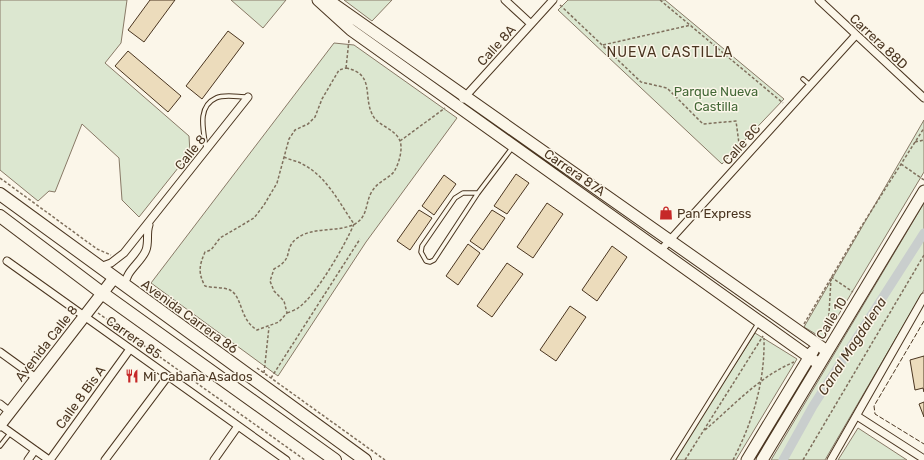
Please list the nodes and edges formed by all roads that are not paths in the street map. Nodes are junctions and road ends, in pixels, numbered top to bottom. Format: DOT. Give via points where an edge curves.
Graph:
graph roads {
  1 [pos="318,0"];
  2 [pos="328,0"];
  3 [pos="505,0"];
  4 [pos="554,0"];
  5 [pos="819,0"];
  6 [pos="531,24"];
  7 [pos="855,36"];
  8 [pos="803,79"];
  9 [pos="810,85"];
  10 [pos="466,96"];
  11 [pos="248,98"];
  12 [pos="924,98"];
  13 [pos="455,104"];
  14 [pos="513,146"];
  15 [pos="206,150"];
  16 [pos="924,191"];
  17 [pos="0,194"];
  18 [pos="478,194"];
  19 [pos="0,216"];
  20 [pos="150,221"];
  21 [pos="670,240"];
  22 [pos="660,250"];
  23 [pos="7,262"];
  24 [pos="100,267"];
  25 [pos="114,278"];
  26 [pos="125,286"];
  27 [pos="102,293"];
  28 [pos="924,297"];
  29 [pos="87,312"];
  30 [pos="760,321"];
  31 [pos="817,344"];
  32 [pos="130,349"];
  33 [pos="827,351"];
  34 [pos="0,352"];
  35 [pos="809,356"];
  36 [pos="819,364"];
  37 [pos="168,376"];
  38 [pos="36,378"];
  39 [pos="0,404"];
  40 [pos="10,412"];
  41 [pos="857,416"];
  42 [pos="0,425"];
  43 [pos="238,426"];
  44 [pos="11,432"];
  45 [pos="0,446"];
  46 [pos="35,450"];
  47 [pos="924,459"];
  48 [pos="28,460"];
  49 [pos="49,460"];
  50 [pos="105,460"];
  51 [pos="214,460"];
  52 [pos="286,460"];
  53 [pos="335,460"];
  54 [pos="365,460"];
  55 [pos="674,460"];
  56 [pos="747,460"];
  57 [pos="762,460"];
  58 [pos="831,460"];
  1 -- 13 [label="street, Carrera 87A" via="351,30"];
  2 -- 10 [label="street, Carrera 87A"];
  3 -- 6 [label="street"];
  4 -- 6 [label="street, Calle 8A"];
  5 -- 7 [label="street, Carrera 88D"];
  6 -- 10 [label="street, Calle 8A"];
  7 -- 9 [label="street, Calle 8C"];
  7 -- 12 [label="street, Carrera 88D"];
  8 -- 9 [label="lane"];
  9 -- 21 [label="street, Calle 8C"];
  10 -- 13 [label="street, Calle 8A"];
  10 -- 21 [label="street, Carrera 87A"];
  11 -- 15 [label="street, Calle 8"];
  11 -- 15 [label="lane" via="222,96 212,101 202,118"];
  13 -- 14 [label="street, Carrera 87A"];
  14 -- 18 [label="lane"];
  14 -- 22 [label="street, Carrera 87A"];
  15 -- 20 [label="street, Calle 8"];
  16 -- 33 [label="street, Calle 10"];
  17 -- 24 [label="main road, Avenida Carrera 86"];
  18 -- 18 [label="lane" via="463,193 455,198 422,246 421,252 426,261 434,260"];
  19 -- 27 [label="main road"];
  20 -- 24 [label="street, Calle 8" via="117,259"];
  20 -- 26 [label="street, Calle 8" via="146,234 147,248 126,279"];
  21 -- 22 [label="street, Calle 8C"];
  21 -- 31 [label="street, Carrera 87A"];
  22 -- 30 [label="street, Carrera 87A"];
  23 -- 29 [label="street, Carrera 85"];
  24 -- 25 [label="main road, Avenida Carrera 86"];
  25 -- 26 [label="main road, Avenida Carrera 86"];
  25 -- 27 [label="street, Avenida Calle 8"];
  26 -- 54 [label="main road, Avenida Carrera 86"];
  27 -- 29 [label="street, Avenida Calle 8"];
  27 -- 53 [label="main road"];
  28 -- 41 [label="street"];
  29 -- 32 [label="street, Carrera 85"];
  29 -- 38 [label="street, Avenida Calle 8"];
  30 -- 35 [label="street, Carrera 87A"];
  30 -- 55 [label="lane"];
  31 -- 33 [label="street, Carrera 87A"];
  31 -- 35 [label="street, Calle 10"];
  32 -- 37 [label="street, Carrera 85"];
  32 -- 49 [label="street, Calle 8 Bis A"];
  33 -- 36 [label="street, Calle 10"];
  34 -- 38 [label="street"];
  35 -- 36 [label="street, Carrera 87A"];
  35 -- 56 [label="street, Calle 10"];
  36 -- 57 [label="street, Calle 10"];
  37 -- 43 [label="street, Carrera 85"];
  37 -- 50 [label="street"];
  38 -- 40 [label="street, Avenida Calle 8"];
  39 -- 40 [label="street"];
  40 -- 42 [label="street, Avenida Calle 8"];
  41 -- 47 [label="street"];
  41 -- 58 [label="street"];
  42 -- 44 [label="street"];
  43 -- 51 [label="street"];
  43 -- 52 [label="street, Carrera 85"];
  44 -- 45 [label="lane"];
  44 -- 46 [label="street"];
  46 -- 48 [label="street"];
  46 -- 49 [label="street"];
}
